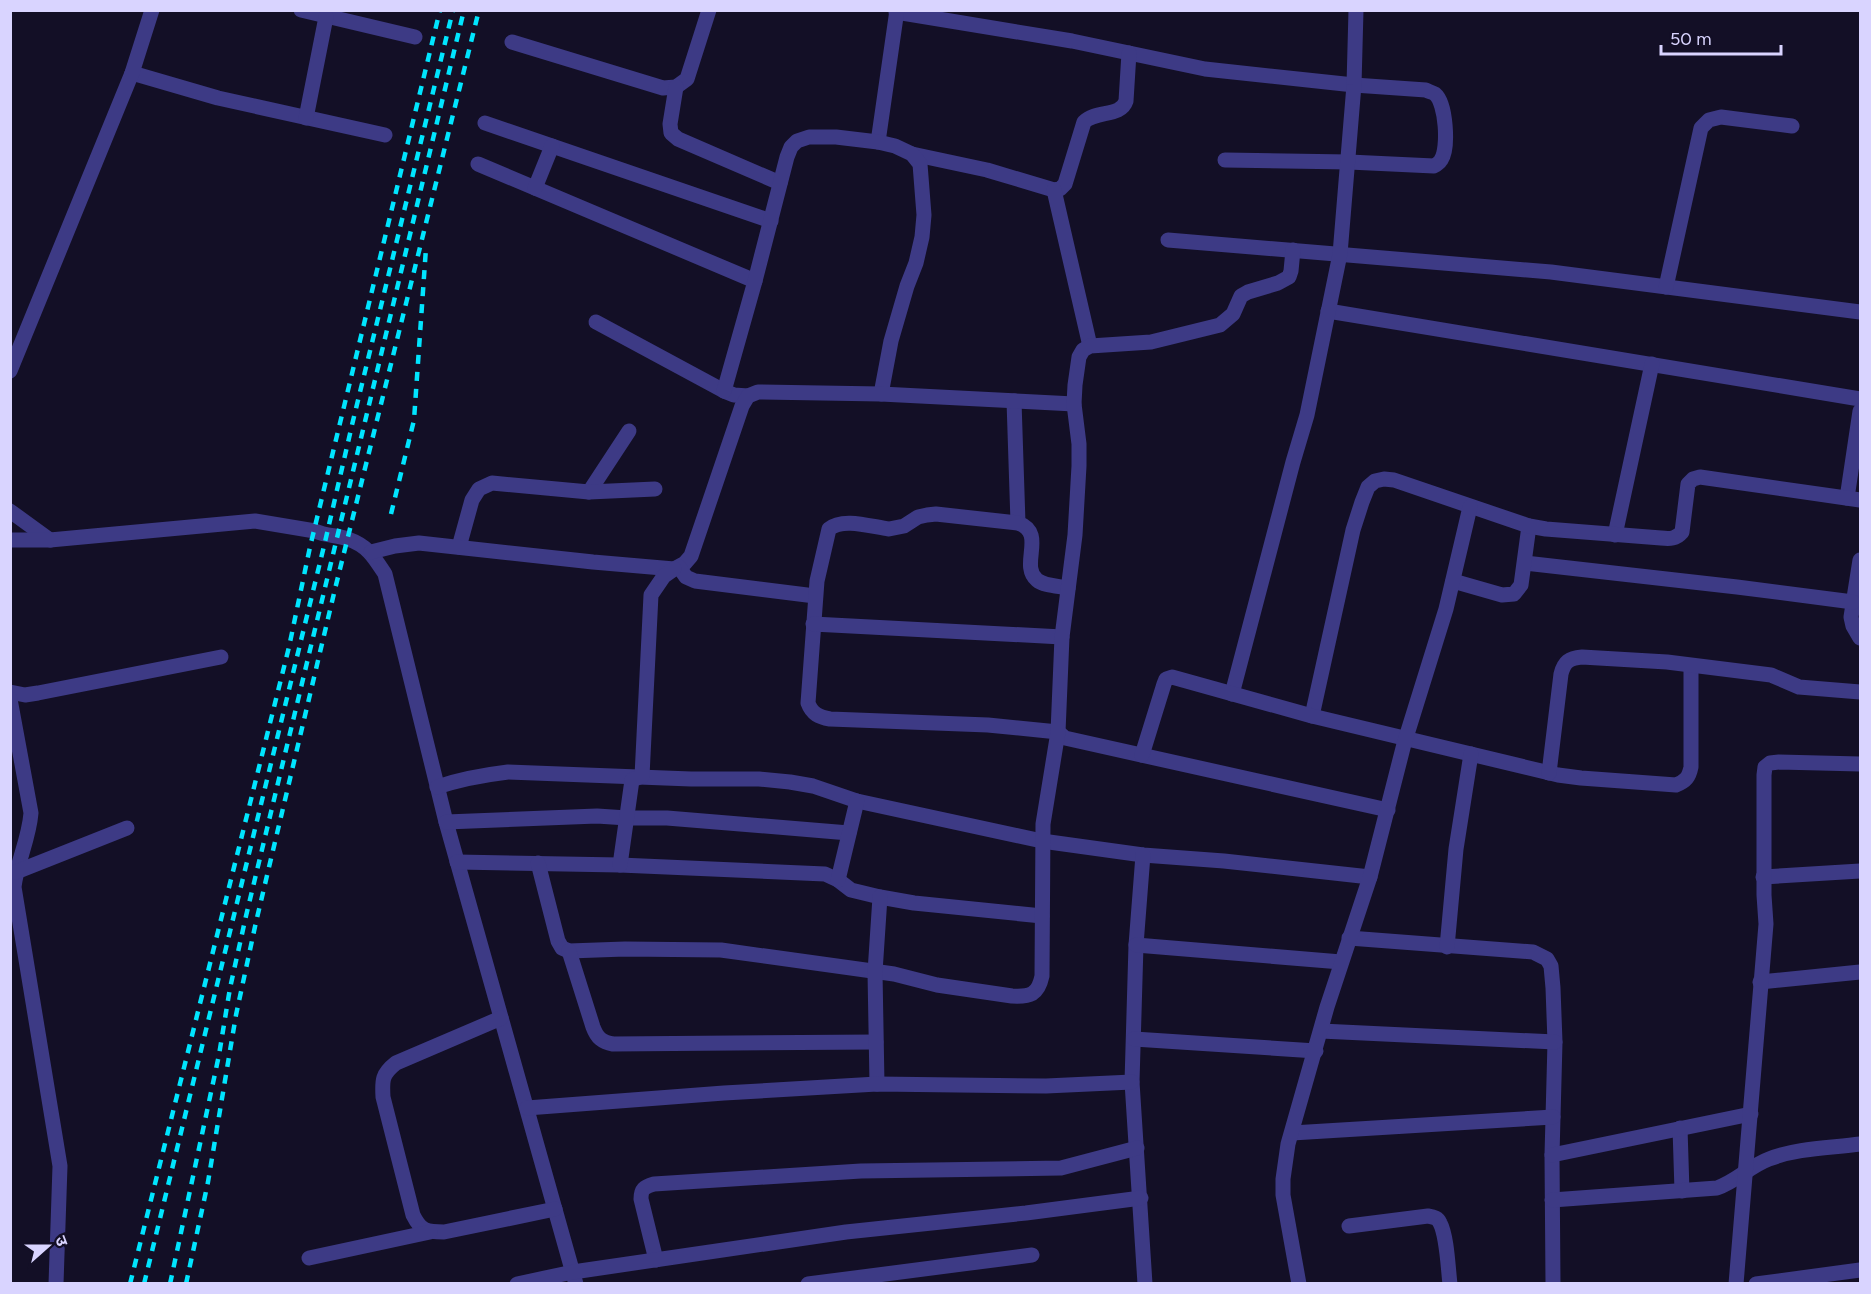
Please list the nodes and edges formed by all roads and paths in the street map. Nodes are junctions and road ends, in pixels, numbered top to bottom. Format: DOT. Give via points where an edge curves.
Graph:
graph roads {
  1 [pos="152,10"];
  2 [pos="302,10"];
  3 [pos="709,10"];
  4 [pos="1356,10"];
  5 [pos="896,11"];
  6 [pos="326,16"];
  7 [pos="415,37"];
  8 [pos="512,42"];
  9 [pos="1129,53"];
  10 [pos="132,74"];
  11 [pos="1354,85"];
  12 [pos="676,87"];
  13 [pos="306,118"];
  14 [pos="485,123"];
  15 [pos="1792,126"];
  16 [pos="385,135"];
  17 [pos="878,142"];
  18 [pos="552,146"];
  19 [pos="912,154"];
  20 [pos="1225,160"];
  21 [pos="1349,162"];
  22 [pos="478,164"];
  23 [pos="780,183"];
  24 [pos="535,188"];
  25 [pos="1054,190"];
  26 [pos="771,221"];
  27 [pos="1168,240"];
  28 [pos="1293,250"];
  29 [pos="1340,254"];
  30 [pos="755,281"];
  31 [pos="1666,287"];
  32 [pos="1328,311"];
  33 [pos="1860,312"];
  34 [pos="596,322"];
  35 [pos="1090,346"];
  36 [pos="1652,364"];
  37 [pos="10,371"];
  38 [pos="724,391"];
  39 [pos="881,394"];
  40 [pos="748,396"];
  41 [pos="1860,399"];
  42 [pos="1014,401"];
  43 [pos="1074,404"];
  44 [pos="1860,411"];
  45 [pos="628,431"];
  46 [pos="655,489"];
  47 [pos="589,492"];
  48 [pos="1854,499"];
  49 [pos="1470,507"];
  50 [pos="10,511"];
  51 [pos="1018,523"];
  52 [pos="1529,526"];
  53 [pos="1615,535"];
  54 [pos="10,540"];
  55 [pos="50,540"];
  56 [pos="459,547"];
  57 [pos="371,552"];
  58 [pos="1860,560"];
  59 [pos="1525,563"];
  60 [pos="676,568"];
  61 [pos="1453,580"];
  62 [pos="1068,588"];
  63 [pos="815,596"];
  64 [pos="1853,602"];
  65 [pos="813,624"];
  66 [pos="1062,637"];
  67 [pos="1860,638"];
  68 [pos="221,657"];
  69 [pos="1691,666"];
  70 [pos="10,692"];
  71 [pos="1860,692"];
  72 [pos="1232,694"];
  73 [pos="10,699"];
  74 [pos="1312,716"];
  75 [pos="1058,732"];
  76 [pos="1406,738"];
  77 [pos="1471,754"];
  78 [pos="1142,755"];
  79 [pos="1860,764"];
  80 [pos="1549,773"];
  81 [pos="642,776"];
  82 [pos="437,788"];
  83 [pos="857,801"];
  84 [pos="1388,810"];
  85 [pos="627,818"];
  86 [pos="446,822"];
  87 [pos="127,828"];
  88 [pos="849,834"];
  89 [pos="1042,841"];
  90 [pos="1143,855"];
  91 [pos="457,861"];
  92 [pos="538,863"];
  93 [pos="620,865"];
  94 [pos="1860,871"];
  95 [pos="16,872"];
  96 [pos="1370,877"];
  97 [pos="1763,877"];
  98 [pos="838,880"];
  99 [pos="880,897"];
  100 [pos="1042,916"];
  101 [pos="1349,938"];
  102 [pos="1136,945"];
  103 [pos="1447,946"];
  104 [pos="569,951"];
  105 [pos="1341,962"];
  106 [pos="875,972"];
  107 [pos="1860,972"];
  108 [pos="1760,982"];
  109 [pos="501,1018"];
  110 [pos="1321,1031"];
  111 [pos="1134,1039"];
  112 [pos="876,1041"];
  113 [pos="1555,1042"];
  114 [pos="1316,1051"];
  115 [pos="1132,1082"];
  116 [pos="877,1084"];
  117 [pos="527,1108"];
  118 [pos="1751,1114"];
  119 [pos="1553,1117"];
  120 [pos="1680,1128"];
  121 [pos="1292,1133"];
  122 [pos="1860,1144"];
  123 [pos="1137,1148"];
  124 [pos="1552,1155"];
  125 [pos="1744,1174"];
  126 [pos="1683,1191"];
  127 [pos="1141,1198"];
  128 [pos="1552,1200"];
  129 [pos="555,1209"];
  130 [pos="1349,1226"];
  131 [pos="430,1232"];
  132 [pos="1032,1255"];
  133 [pos="309,1258"];
  134 [pos="656,1260"];
  135 [pos="1860,1270"];
  136 [pos="906,1277"];
  137 [pos="574,1278"];
  138 [pos="1796,1281"];
  139 [pos="56,1284"];
  140 [pos="517,1284"];
  141 [pos="808,1284"];
  142 [pos="1145,1284"];
  143 [pos="1299,1284"];
  144 [pos="1450,1284"];
  145 [pos="1553,1284"];
  146 [pos="1736,1284"];
  147 [pos="1756,1284"];
  1 -- 10 [label="street"];
  2 -- 6 [label="street"];
  3 -- 12 [label="street" via="687,79"];
  4 -- 11 [label="street"];
  5 -- 9 [label="street"];
  5 -- 17 [label="street"];
  6 -- 7 [label="street"];
  6 -- 13 [label="street"];
  8 -- 12 [label="street" via="663,87"];
  9 -- 11 [label="street" via="1204,69"];
  9 -- 25 [label="street" via="1124,107 1084,122 1065,184"];
  10 -- 13 [label="street"];
  10 -- 37 [label="street"];
  11 -- 21 [label="street"];
  11 -- 21 [label="street" via="1435,94 1444,113 1444,150 1434,166"];
  12 -- 23 [label="street" via="671,133"];
  13 -- 16 [label="street"];
  14 -- 18 [label="street"];
  15 -- 31 [label="street" via="1721,117 1709,120 1701,128"];
  17 -- 19 [label="street"];
  17 -- 23 [label="street" via="809,136 797,141 791,147"];
  18 -- 24 [label="street"];
  18 -- 26 [label="street"];
  19 -- 25 [label="street"];
  19 -- 39 [label="street" via="920,164 923,182 922,237 891,341"];
  20 -- 21 [label="street"];
  21 -- 29 [label="street"];
  22 -- 24 [label="street"];
  23 -- 26 [label="street"];
  24 -- 30 [label="street"];
  25 -- 35 [label="street"];
  26 -- 30 [label="street"];
  27 -- 28 [label="street"];
  28 -- 29 [label="street"];
  28 -- 35 [label="street" via="1289,277 1241,296 1233,314 1220,325 1151,342"];
  29 -- 31 [label="street" via="1551,272"];
  29 -- 32 [label="street"];
  30 -- 38 [label="street"];
  31 -- 33 [label="street"];
  32 -- 36 [label="street"];
  32 -- 72 [label="street" via="1307,415"];
  34 -- 38 [label="street"];
  35 -- 43 [label="street" via="1079,357"];
  36 -- 41 [label="street"];
  36 -- 53 [label="street"];
  38 -- 40 [label="street"];
  39 -- 40 [label="street" via="758,392"];
  39 -- 42 [label="street"];
  40 -- 60 [label="street" via="691,556"];
  42 -- 43 [label="street"];
  42 -- 51 [label="street"];
  43 -- 62 [label="street" via="1079,466"];
  44 -- 48 [label="street"];
  45 -- 47 [label="street"];
  46 -- 47 [label="street"];
  47 -- 56 [label="street" via="492,483 479,489 472,500"];
  48 -- 53 [label="street" via="1700,477 1688,484 1682,532 1678,536 1672,539"];
  49 -- 52 [label="street"];
  49 -- 61 [label="street"];
  49 -- 74 [label="street" via="1394,480 1376,481 1368,487 1353,530"];
  50 -- 55 [label="street"];
  51 -- 62 [label="street" via="1026,525 1030,532 1031,571 1035,579"];
  51 -- 63 [label="street" via="936,514 889,529 835,524 829,529"];
  52 -- 53 [label="street"];
  52 -- 59 [label="street"];
  54 -- 55 [label="street"];
  55 -- 57 [label="street" via="255,521 348,539"];
  56 -- 57 [label="street" via="418,543"];
  56 -- 60 [label="street"];
  57 -- 82 [label="street" via="385,574"];
  58 -- 64 [label="street"];
  59 -- 61 [label="street" via="1521,585 1514,594 1502,595"];
  59 -- 64 [label="street"];
  60 -- 63 [label="street" via="695,580"];
  60 -- 81 [label="street" via="664,576 651,595"];
  61 -- 76 [label="street"];
  62 -- 66 [label="street"];
  63 -- 65 [label="street"];
  64 -- 67 [label="street" via="1851,617"];
  65 -- 66 [label="street"];
  65 -- 75 [label="street" via="808,703 817,715 830,719 988,725"];
  66 -- 75 [label="street"];
  68 -- 70 [label="street" via="38,693"];
  69 -- 71 [label="street" via="1771,675 1799,687"];
  69 -- 80 [label="street" via="1572,658 1561,674"];
  69 -- 80 [label="street" via="1691,766 1690,776 1684,782 1643,783"];
  72 -- 74 [label="street"];
  72 -- 78 [label="street" via="1172,677 1166,680"];
  73 -- 95 [label="street" via="31,813"];
  74 -- 76 [label="street"];
  75 -- 78 [label="street" via="1065,738"];
  75 -- 89 [label="street"];
  76 -- 77 [label="street"];
  76 -- 84 [label="street"];
  77 -- 80 [label="street"];
  77 -- 103 [label="street" via="1456,849"];
  78 -- 84 [label="street"];
  79 -- 97 [label="street" via="1779,762 1765,767"];
  81 -- 82 [label="street" via="508,772 458,780"];
  81 -- 83 [label="street" via="790,782"];
  81 -- 85 [label="street" via="632,780"];
  82 -- 86 [label="street"];
  83 -- 88 [label="street"];
  83 -- 89 [label="street"];
  84 -- 96 [label="street"];
  85 -- 86 [label="street"];
  85 -- 88 [label="street"];
  85 -- 93 [label="street"];
  86 -- 91 [label="street"];
  87 -- 95 [label="street"];
  88 -- 98 [label="street"];
  89 -- 90 [label="street"];
  89 -- 100 [label="street"];
  90 -- 96 [label="street"];
  90 -- 102 [label="street"];
  91 -- 92 [label="street"];
  91 -- 109 [label="street"];
  92 -- 93 [label="street"];
  92 -- 104 [label="street" via="558,941"];
  93 -- 98 [label="street" via="825,874"];
  94 -- 97 [label="street"];
  95 -- 139 [label="street" via="16,903 60,1166"];
  96 -- 101 [label="street"];
  97 -- 108 [label="street" via="1766,924"];
  98 -- 99 [label="street" via="851,890"];
  99 -- 100 [label="street"];
  99 -- 106 [label="street"];
  100 -- 106 [label="street" via="1042,976 1033,994 1024,997 937,985"];
  101 -- 103 [label="street"];
  101 -- 105 [label="street"];
  102 -- 105 [label="street"];
  102 -- 111 [label="street"];
  103 -- 113 [label="street" via="1533,952 1547,958 1551,966"];
  104 -- 106 [label="street" via="721,950"];
  104 -- 112 [label="street" via="593,1027 603,1042"];
  105 -- 110 [label="street"];
  106 -- 112 [label="street"];
  107 -- 108 [label="street"];
  108 -- 118 [label="street"];
  109 -- 117 [label="street"];
  109 -- 131 [label="street" via="396,1064 387,1071 382,1083 413,1215 419,1226"];
  110 -- 113 [label="street"];
  110 -- 114 [label="street"];
  111 -- 114 [label="street"];
  111 -- 115 [label="street"];
  112 -- 116 [label="street"];
  113 -- 119 [label="street"];
  114 -- 121 [label="street"];
  115 -- 116 [label="street" via="1046,1086"];
  115 -- 123 [label="street"];
  116 -- 117 [label="street"];
  117 -- 129 [label="street"];
  118 -- 120 [label="street"];
  118 -- 125 [label="street"];
  119 -- 121 [label="street"];
  119 -- 124 [label="street"];
  120 -- 124 [label="street"];
  120 -- 126 [label="street"];
  121 -- 143 [label="street" via="1284,1166 1283,1195"];
  122 -- 125 [label="street" via="1769,1158"];
  123 -- 127 [label="street"];
  123 -- 134 [label="street" via="1061,1167 861,1171 654,1184 641,1191 640,1199"];
  124 -- 128 [label="street"];
  125 -- 126 [label="street" via="1717,1188"];
  125 -- 146 [label="street"];
  126 -- 128 [label="street"];
  127 -- 134 [label="street" via="846,1232"];
  127 -- 142 [label="street"];
  128 -- 145 [label="street"];
  129 -- 131 [label="street"];
  129 -- 137 [label="street"];
  130 -- 144 [label="street" via="1436,1218 1443,1232"];
  131 -- 133 [label="street"];
  132 -- 136 [label="street"];
  134 -- 137 [label="street"];
  135 -- 138 [label="street"];
  136 -- 141 [label="street"];
  137 -- 140 [label="street"];
  138 -- 147 [label="street"];
}
